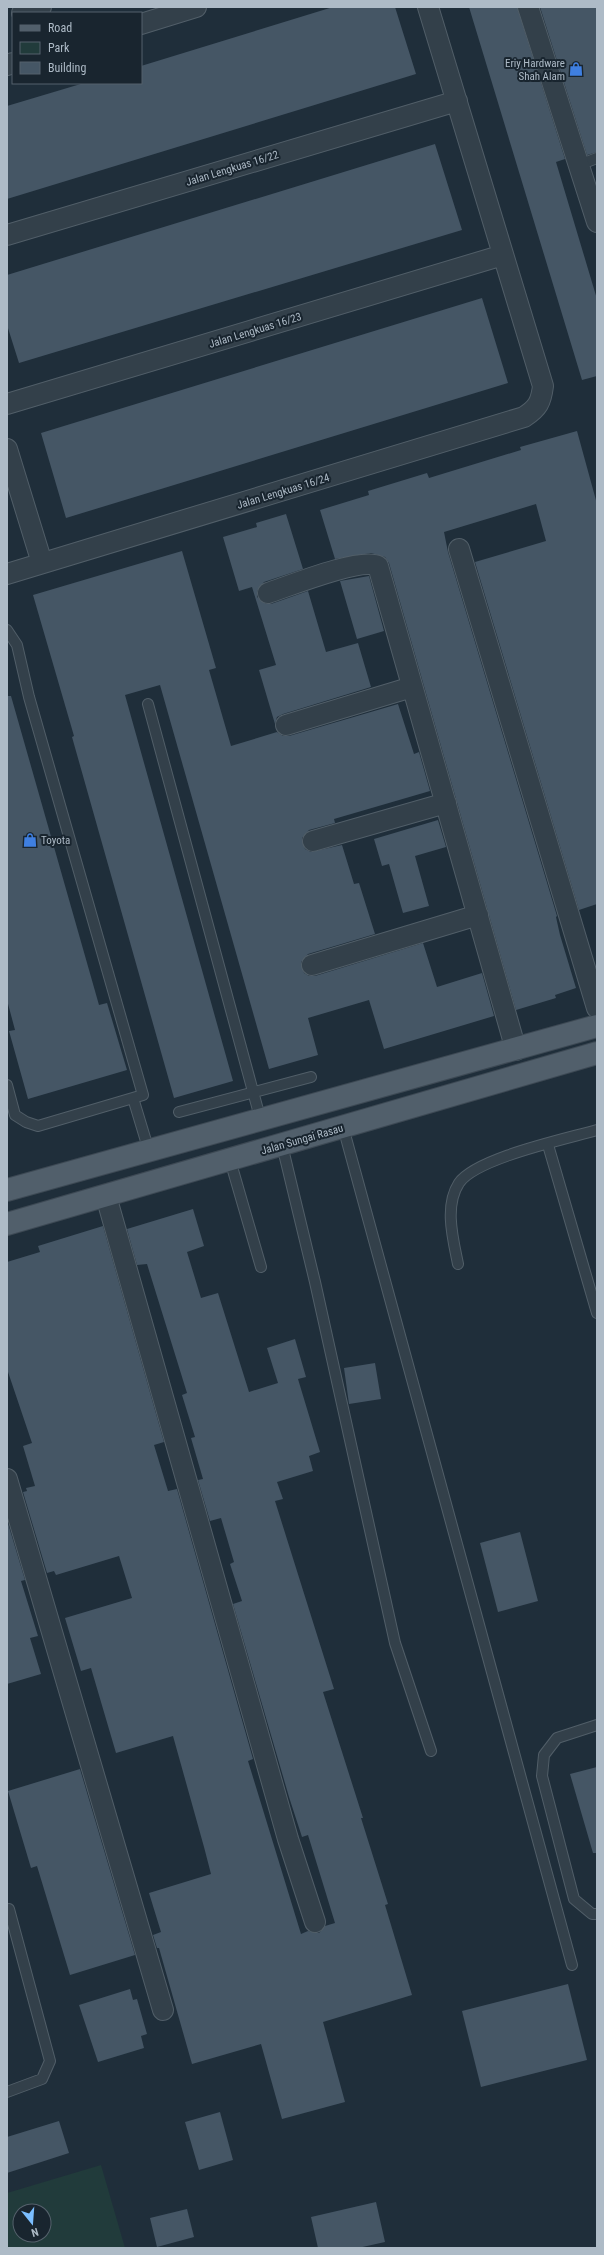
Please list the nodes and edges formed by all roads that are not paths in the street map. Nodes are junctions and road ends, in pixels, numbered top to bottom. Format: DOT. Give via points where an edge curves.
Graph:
graph roads {
  1 [pos="41,7"];
  2 [pos="196,7"];
  3 [pos="428,7"];
  4 [pos="528,7"];
  5 [pos="25,12"];
  6 [pos="142,24"];
  7 [pos="457,101"];
  8 [pos="597,158"];
  9 [pos="578,165"];
  10 [pos="597,222"];
  11 [pos="7,235"];
  12 [pos="503,255"];
  13 [pos="7,404"];
  14 [pos="7,449"];
  15 [pos="459,549"];
  16 [pos="42,564"];
  17 [pos="7,574"];
  18 [pos="268,593"];
  19 [pos="7,630"];
  20 [pos="412,687"];
  21 [pos="148,704"];
  22 [pos="286,725"];
  23 [pos="446,803"];
  24 [pos="314,841"];
  25 [pos="478,915"];
  26 [pos="312,965"];
  27 [pos="597,1008"];
  28 [pos="597,1026"];
  29 [pos="516,1050"];
  30 [pos="597,1053"];
  31 [pos="311,1077"];
  32 [pos="7,1085"];
  33 [pos="255,1093"];
  34 [pos="132,1098"];
  35 [pos="179,1112"];
  36 [pos="261,1121"];
  37 [pos="343,1127"];
  38 [pos="597,1130"];
  39 [pos="282,1145"];
  40 [pos="548,1145"];
  41 [pos="149,1151"];
  42 [pos="230,1160"];
  43 [pos="7,1190"];
  44 [pos="106,1196"];
  45 [pos="7,1224"];
  46 [pos="458,1264"];
  47 [pos="261,1267"];
  48 [pos="597,1313"];
  49 [pos="7,1479"];
  50 [pos="597,1725"];
  51 [pos="431,1751"];
  52 [pos="9,1909"];
  53 [pos="597,1914"];
  54 [pos="315,1922"];
  55 [pos="572,1965"];
  56 [pos="163,2010"];
  57 [pos="7,2092"];
  1 -- 5 [label="street"];
  2 -- 6 [label="street"];
  3 -- 7 [label="street"];
  4 -- 9 [label="street"];
  7 -- 11 [label="street, Jalan Lengkuas 16/22"];
  7 -- 12 [label="street"];
  8 -- 9 [label="lane"];
  9 -- 10 [label="street"];
  12 -- 13 [label="street, Jalan Lengkuas 16/23"];
  12 -- 16 [label="street, Jalan Lengkuas 16/24" via="543,386 541,400 536,409 524,417"];
  14 -- 16 [label="street"];
  15 -- 27 [label="street"];
  16 -- 17 [label="street, Jalan Lengkuas 16/24"];
  18 -- 20 [label="street" via="354,565 372,563 378,566"];
  19 -- 34 [label="lane" via="17,645 29,697 143,1095"];
  20 -- 22 [label="street"];
  20 -- 23 [label="street"];
  21 -- 33 [label="lane"];
  23 -- 24 [label="street"];
  23 -- 25 [label="street"];
  25 -- 26 [label="street"];
  25 -- 29 [label="street"];
  28 -- 29 [label="main road"];
  29 -- 36 [label="main road"];
  30 -- 37 [label="main road, Jalan Sungai Rasau"];
  31 -- 33 [label="lane"];
  32 -- 34 [label="lane" via="15,1115 38,1126"];
  33 -- 35 [label="lane"];
  33 -- 36 [label="lane"];
  34 -- 41 [label="lane"];
  36 -- 41 [label="main road"];
  37 -- 39 [label="main road, Jalan Sungai Rasau"];
  37 -- 55 [label="lane"];
  38 -- 40 [label="lane"];
  39 -- 42 [label="main road, Jalan Sungai Rasau"];
  39 -- 51 [label="lane" via="395,1643"];
  40 -- 46 [label="lane" via="483,1164 459,1183 452,1203 451,1229"];
  40 -- 48 [label="lane"];
  41 -- 43 [label="main road"];
  42 -- 44 [label="main road, Jalan Sungai Rasau"];
  42 -- 47 [label="lane"];
  44 -- 45 [label="main road, Jalan Sungai Rasau"];
  44 -- 54 [label="street" via="288,1839"];
  49 -- 56 [label="street"];
  50 -- 53 [label="lane" via="558,1738 544,1755 542,1776 574,1899 592,1914"];
  52 -- 57 [label="lane" via="50,2061 42,2079"];
}
